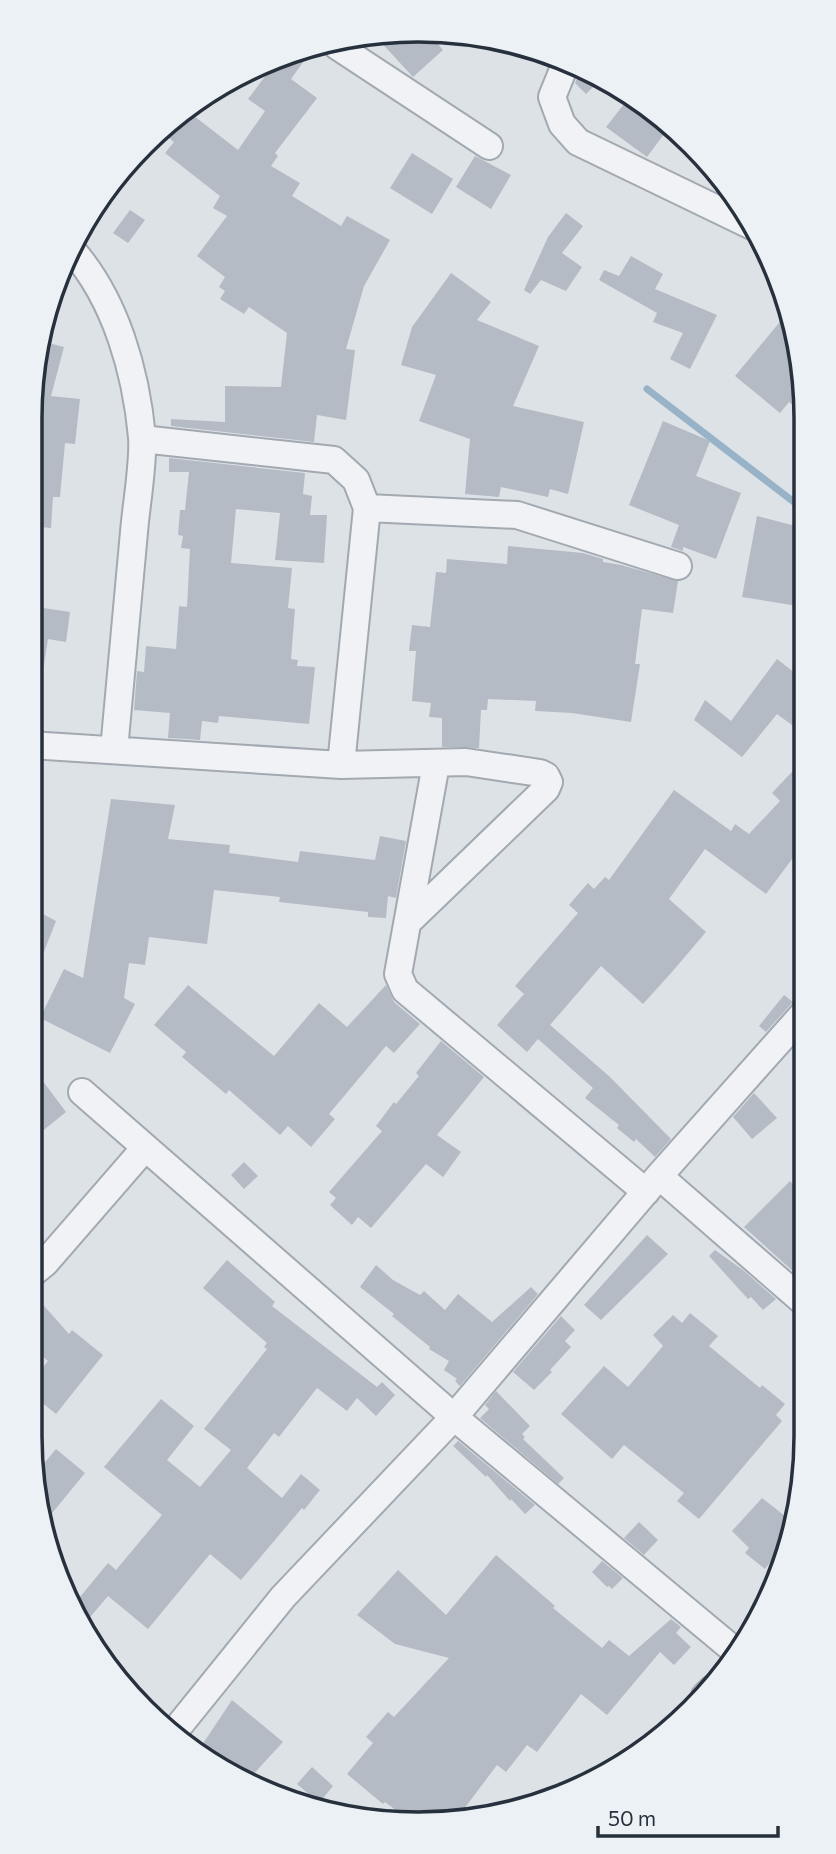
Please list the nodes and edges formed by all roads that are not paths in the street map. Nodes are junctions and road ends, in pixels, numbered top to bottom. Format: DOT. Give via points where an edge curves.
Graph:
graph roads {
  1 [pos="343,50"];
  2 [pos="562,71"];
  3 [pos="489,146"];
  4 [pos="737,219"];
  5 [pos="78,258"];
  6 [pos="142,439"];
  7 [pos="367,508"];
  8 [pos="678,566"];
  9 [pos="42,746"];
  10 [pos="114,750"];
  11 [pos="436,764"];
  12 [pos="341,765"];
  13 [pos="408,922"];
  14 [pos="794,1024"];
  15 [pos="82,1092"];
  16 [pos="144,1149"];
  17 [pos="652,1184"];
  18 [pos="42,1265"];
  19 [pos="794,1295"];
  20 [pos="454,1417"];
  21 [pos="730,1647"];
  22 [pos="179,1726"];
  1 -- 3 [label="street"];
  2 -- 4 [label="street" via="552,97 562,124 578,142"];
  5 -- 6 [label="street" via="97,285 122,342"];
  6 -- 7 [label="street" via="334,460 356,480"];
  6 -- 10 [label="street"];
  7 -- 8 [label="street" via="517,515"];
  7 -- 12 [label="street"];
  9 -- 10 [label="street"];
  10 -- 12 [label="street"];
  11 -- 12 [label="street"];
  11 -- 13 [label="street"];
  11 -- 13 [label="street" via="467,762 540,773 549,782"];
  13 -- 17 [label="street" via="398,974 405,990"];
  14 -- 17 [label="street"];
  15 -- 16 [label="street"];
  16 -- 18 [label="street"];
  16 -- 20 [label="street"];
  17 -- 19 [label="street"];
  17 -- 20 [label="street"];
  20 -- 21 [label="street"];
  20 -- 22 [label="street" via="283,1597"];
}
